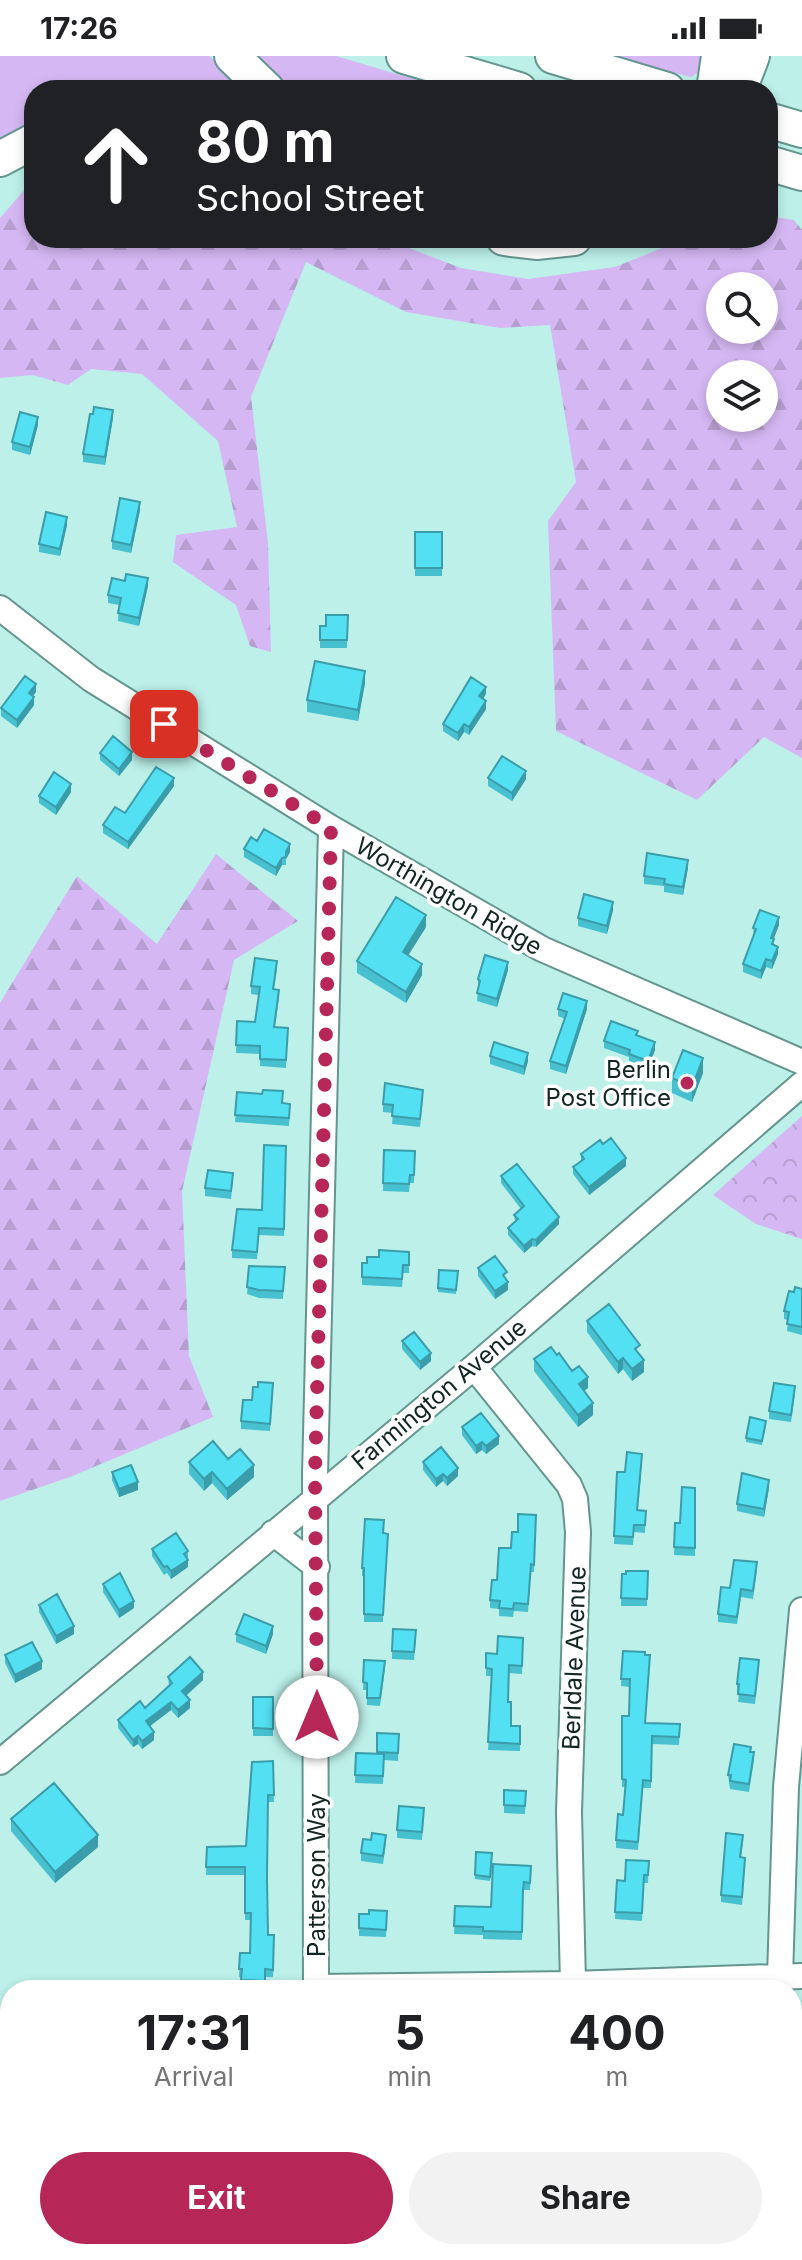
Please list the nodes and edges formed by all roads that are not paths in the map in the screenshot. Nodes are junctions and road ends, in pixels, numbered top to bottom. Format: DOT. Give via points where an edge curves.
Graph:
graph roads {
  1 [pos="232,56"];
  2 [pos="404,56"];
  3 [pos="553,56"];
  4 [pos="719,56"];
  5 [pos="752,56"];
  6 [pos="257,80"];
  7 [pos="485,80"];
  8 [pos="633,80"];
  9 [pos="715,80"];
  10 [pos="743,80"];
  11 [pos="778,123"];
  12 [pos="802,130"];
  13 [pos="24,146"];
  14 [pos="0,159"];
  15 [pos="778,166"];
  16 [pos="802,173"];
  17 [pos="778,185"];
  18 [pos="802,187"];
  19 [pos="0,608"];
  20 [pos="331,828"];
  21 [pos="802,1062"];
  22 [pos="802,1084"];
  23 [pos="474,1367"];
  24 [pos="317,1499"];
  25 [pos="273,1533"];
  26 [pos="317,1567"];
  27 [pos="802,1610"];
  28 [pos="0,1762"];
  29 [pos="791,1976"];
  30 [pos="316,1980"];
  31 [pos="573,1980"];
  32 [pos="682,1980"];
  1 -- 6 [label="highway"];
  2 -- 7 [label="highway"];
  3 -- 8 [label="highway"];
  4 -- 9 [label="highway"];
  5 -- 10 [label="highway"];
  11 -- 12 [label="highway"];
  13 -- 14 [label="highway"];
  15 -- 16 [label="highway"];
  17 -- 18 [label="highway"];
  19 -- 20 [label="street, Worthington Ridge" via="91,679"];
  20 -- 21 [label="street, Worthington Ridge" via="542,949"];
  20 -- 24 [label="street, Patterson Way"];
  22 -- 23 [label="street, Farmington Avenue"];
  23 -- 24 [label="street, Farmington Avenue"];
  23 -- 31 [label="street, Berldale Avenue" via="575,1499 569,1812"];
  24 -- 25 [label="street, Farmington Avenue"];
  24 -- 26 [label="street, Patterson Way"];
  25 -- 26 [label="street"];
  25 -- 28 [label="street, Farmington Avenue"];
  26 -- 30 [label="street, Patterson Way"];
  27 -- 29 [label="street" via="786,1787"];
  29 -- 32 [label="street"];
}
